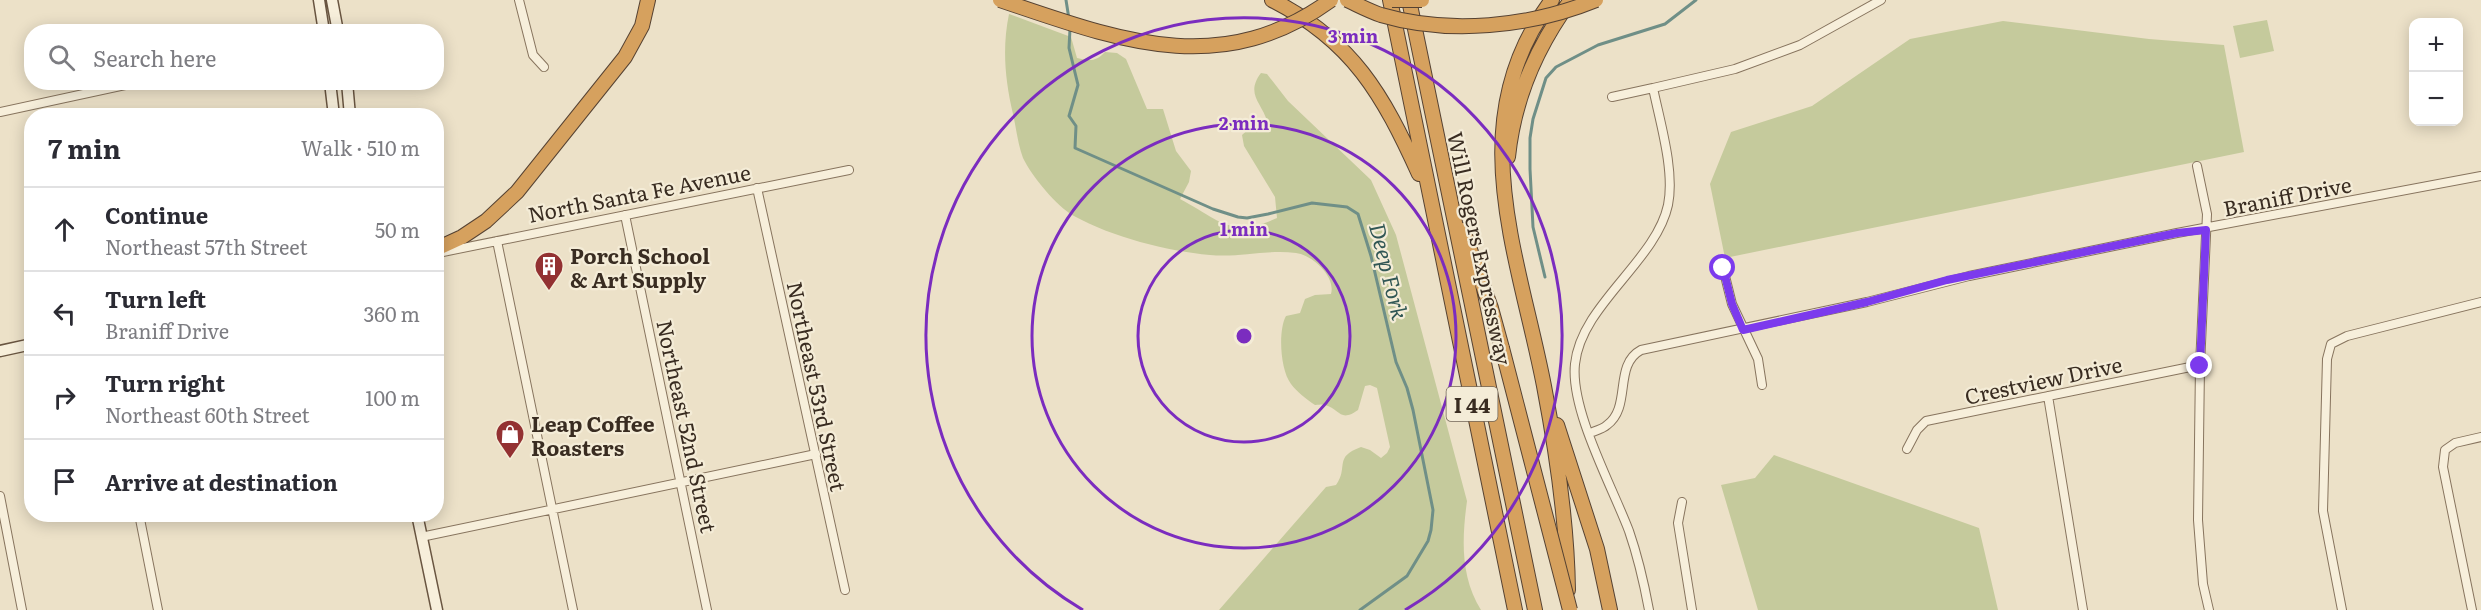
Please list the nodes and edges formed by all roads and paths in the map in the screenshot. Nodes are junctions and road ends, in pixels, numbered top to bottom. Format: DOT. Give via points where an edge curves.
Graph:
graph roads {
  1 [pos="319,0"];
  2 [pos="332,0"];
  3 [pos="519,0"];
  4 [pos="648,0"];
  5 [pos="1000,0"];
  6 [pos="1272,0"];
  7 [pos="1331,0"];
  8 [pos="1347,0"];
  9 [pos="1391,0"];
  10 [pos="1410,0"];
  11 [pos="1422,0"];
  12 [pos="1552,0"];
  13 [pos="1571,0"];
  14 [pos="1596,0"];
  15 [pos="1881,0"];
  16 [pos="323,24"];
  17 [pos="336,24"];
  18 [pos="544,67"];
  19 [pos="1653,88"];
  20 [pos="101,90"];
  21 [pos="331,90"];
  22 [pos="348,90"];
  23 [pos="1612,97"];
  24 [pos="333,108"];
  25 [pos="349,108"];
  26 [pos="0,112"];
  27 [pos="2197,166"];
  28 [pos="849,170"];
  29 [pos="2481,176"];
  30 [pos="757,188"];
  31 [pos="1447,189"];
  32 [pos="1430,197"];
  33 [pos="1504,201"];
  34 [pos="625,215"];
  35 [pos="2206,230"];
  36 [pos="497,241"];
  37 [pos="444,247"];
  38 [pos="444,250"];
  39 [pos="1723,268"];
  40 [pos="2481,302"];
  41 [pos="1743,330"];
  42 [pos="24,346"];
  43 [pos="0,351"];
  44 [pos="2200,366"];
  45 [pos="1544,385"];
  46 [pos="1762,385"];
  47 [pos="2048,396"];
  48 [pos="1590,433"];
  49 [pos="2481,437"];
  50 [pos="1907,449"];
  51 [pos="816,454"];
  52 [pos="682,482"];
  53 [pos="0,496"];
  54 [pos="1682,502"];
  55 [pos="552,510"];
  56 [pos="141,522"];
  57 [pos="418,522"];
  58 [pos="421,537"];
  59 [pos="845,590"];
  60 [pos="22,610"];
  61 [pos="158,610"];
  62 [pos="436,610"];
  63 [pos="573,610"];
  64 [pos="708,610"];
  65 [pos="1515,610"];
  66 [pos="1535,610"];
  67 [pos="1569,610"];
  68 [pos="1610,610"];
  69 [pos="1649,610"];
  70 [pos="1692,610"];
  71 [pos="2083,610"];
  72 [pos="2209,610"];
  73 [pos="2342,610"];
  74 [pos="2472,610"];
  1 -- 16 [label="main road"];
  2 -- 17 [label="main road"];
  3 -- 18 [label="street" via="533,55"];
  4 -- 37 [label="highway" via="642,26 625,57 517,192 486,221"];
  5 -- 7 [label="highway, bridge" via="1097,33 1184,47 1252,38 1284,27"];
  6 -- 32 [label="highway" via="1328,36 1369,79 1392,115"];
  8 -- 14 [label="highway, bridge" via="1403,21 1473,26 1539,17"];
  9 -- 11 [label="highway, bridge"];
  9 -- 32 [label="highway, Will Rogers Expressway / I 44"];
  10 -- 31 [label="highway, Will Rogers Expressway / I 44"];
  12 -- 33 [label="highway" via="1525,44 1505,107 1500,153"];
  13 -- 33 [label="highway" via="1546,36 1528,76 1513,124"];
  15 -- 19 [label="street" via="1800,45 1735,69"];
  19 -- 23 [label="street"];
  19 -- 48 [label="street" via="1670,180 1668,205 1658,231 1585,331 1575,363 1578,401"];
  20 -- 26 [label="street"];
  21 -- 24 [label="main road"];
  22 -- 25 [label="main road"];
  27 -- 35 [label="street" via="2207,214"];
  28 -- 30 [label="street, North Santa Fe Avenue"];
  29 -- 35 [label="street, Braniff Drive"];
  30 -- 34 [label="street, North Santa Fe Avenue"];
  30 -- 51 [label="street, Northeast 53rd Street"];
  31 -- 66 [label="highway, Will Rogers Expressway / I 44"];
  31 -- 67 [label="highway, bridge" via="1491,308"];
  32 -- 65 [label="highway, Will Rogers Expressway / I 44"];
  33 -- 45 [label="highway"];
  34 -- 36 [label="street, North Santa Fe Avenue"];
  34 -- 52 [label="street, Northeast 52nd Street"];
  35 -- 41 [label="street, Braniff Drive" via="1947,280"];
  35 -- 44 [label="street"];
  36 -- 38 [label="street, North Santa Fe Avenue"];
  36 -- 55 [label="street"];
  39 -- 41 [label="street"];
  40 -- 73 [label="street" via="2347,336 2331,344 2327,359 2323,511"];
  41 -- 46 [label="street" via="1758,359"];
  41 -- 48 [label="street, Braniff Drive" via="1634,354 1625,373 1618,414 1607,426"];
  42 -- 43 [label="main road"];
  44 -- 47 [label="street, Crestview Drive"];
  44 -- 72 [label="street" via="2198,520"];
  45 -- 67 [label="highway" via="1564,510"];
  45 -- 68 [label="highway" via="1597,549"];
  47 -- 50 [label="street, Crestview Drive" via="1926,421"];
  47 -- 71 [label="street"];
  48 -- 69 [label="street" via="1629,531"];
  49 -- 74 [label="street" via="2455,443 2445,450 2443,467"];
  51 -- 52 [label="street"];
  51 -- 59 [label="street, Northeast 53rd Street"];
  52 -- 55 [label="street"];
  52 -- 64 [label="street, Northeast 52nd Street"];
  53 -- 60 [label="street"];
  54 -- 70 [label="street" via="1678,523"];
  55 -- 58 [label="street"];
  55 -- 63 [label="street"];
  56 -- 61 [label="street"];
  57 -- 58 [label="main road"];
  58 -- 62 [label="main road"];
}
